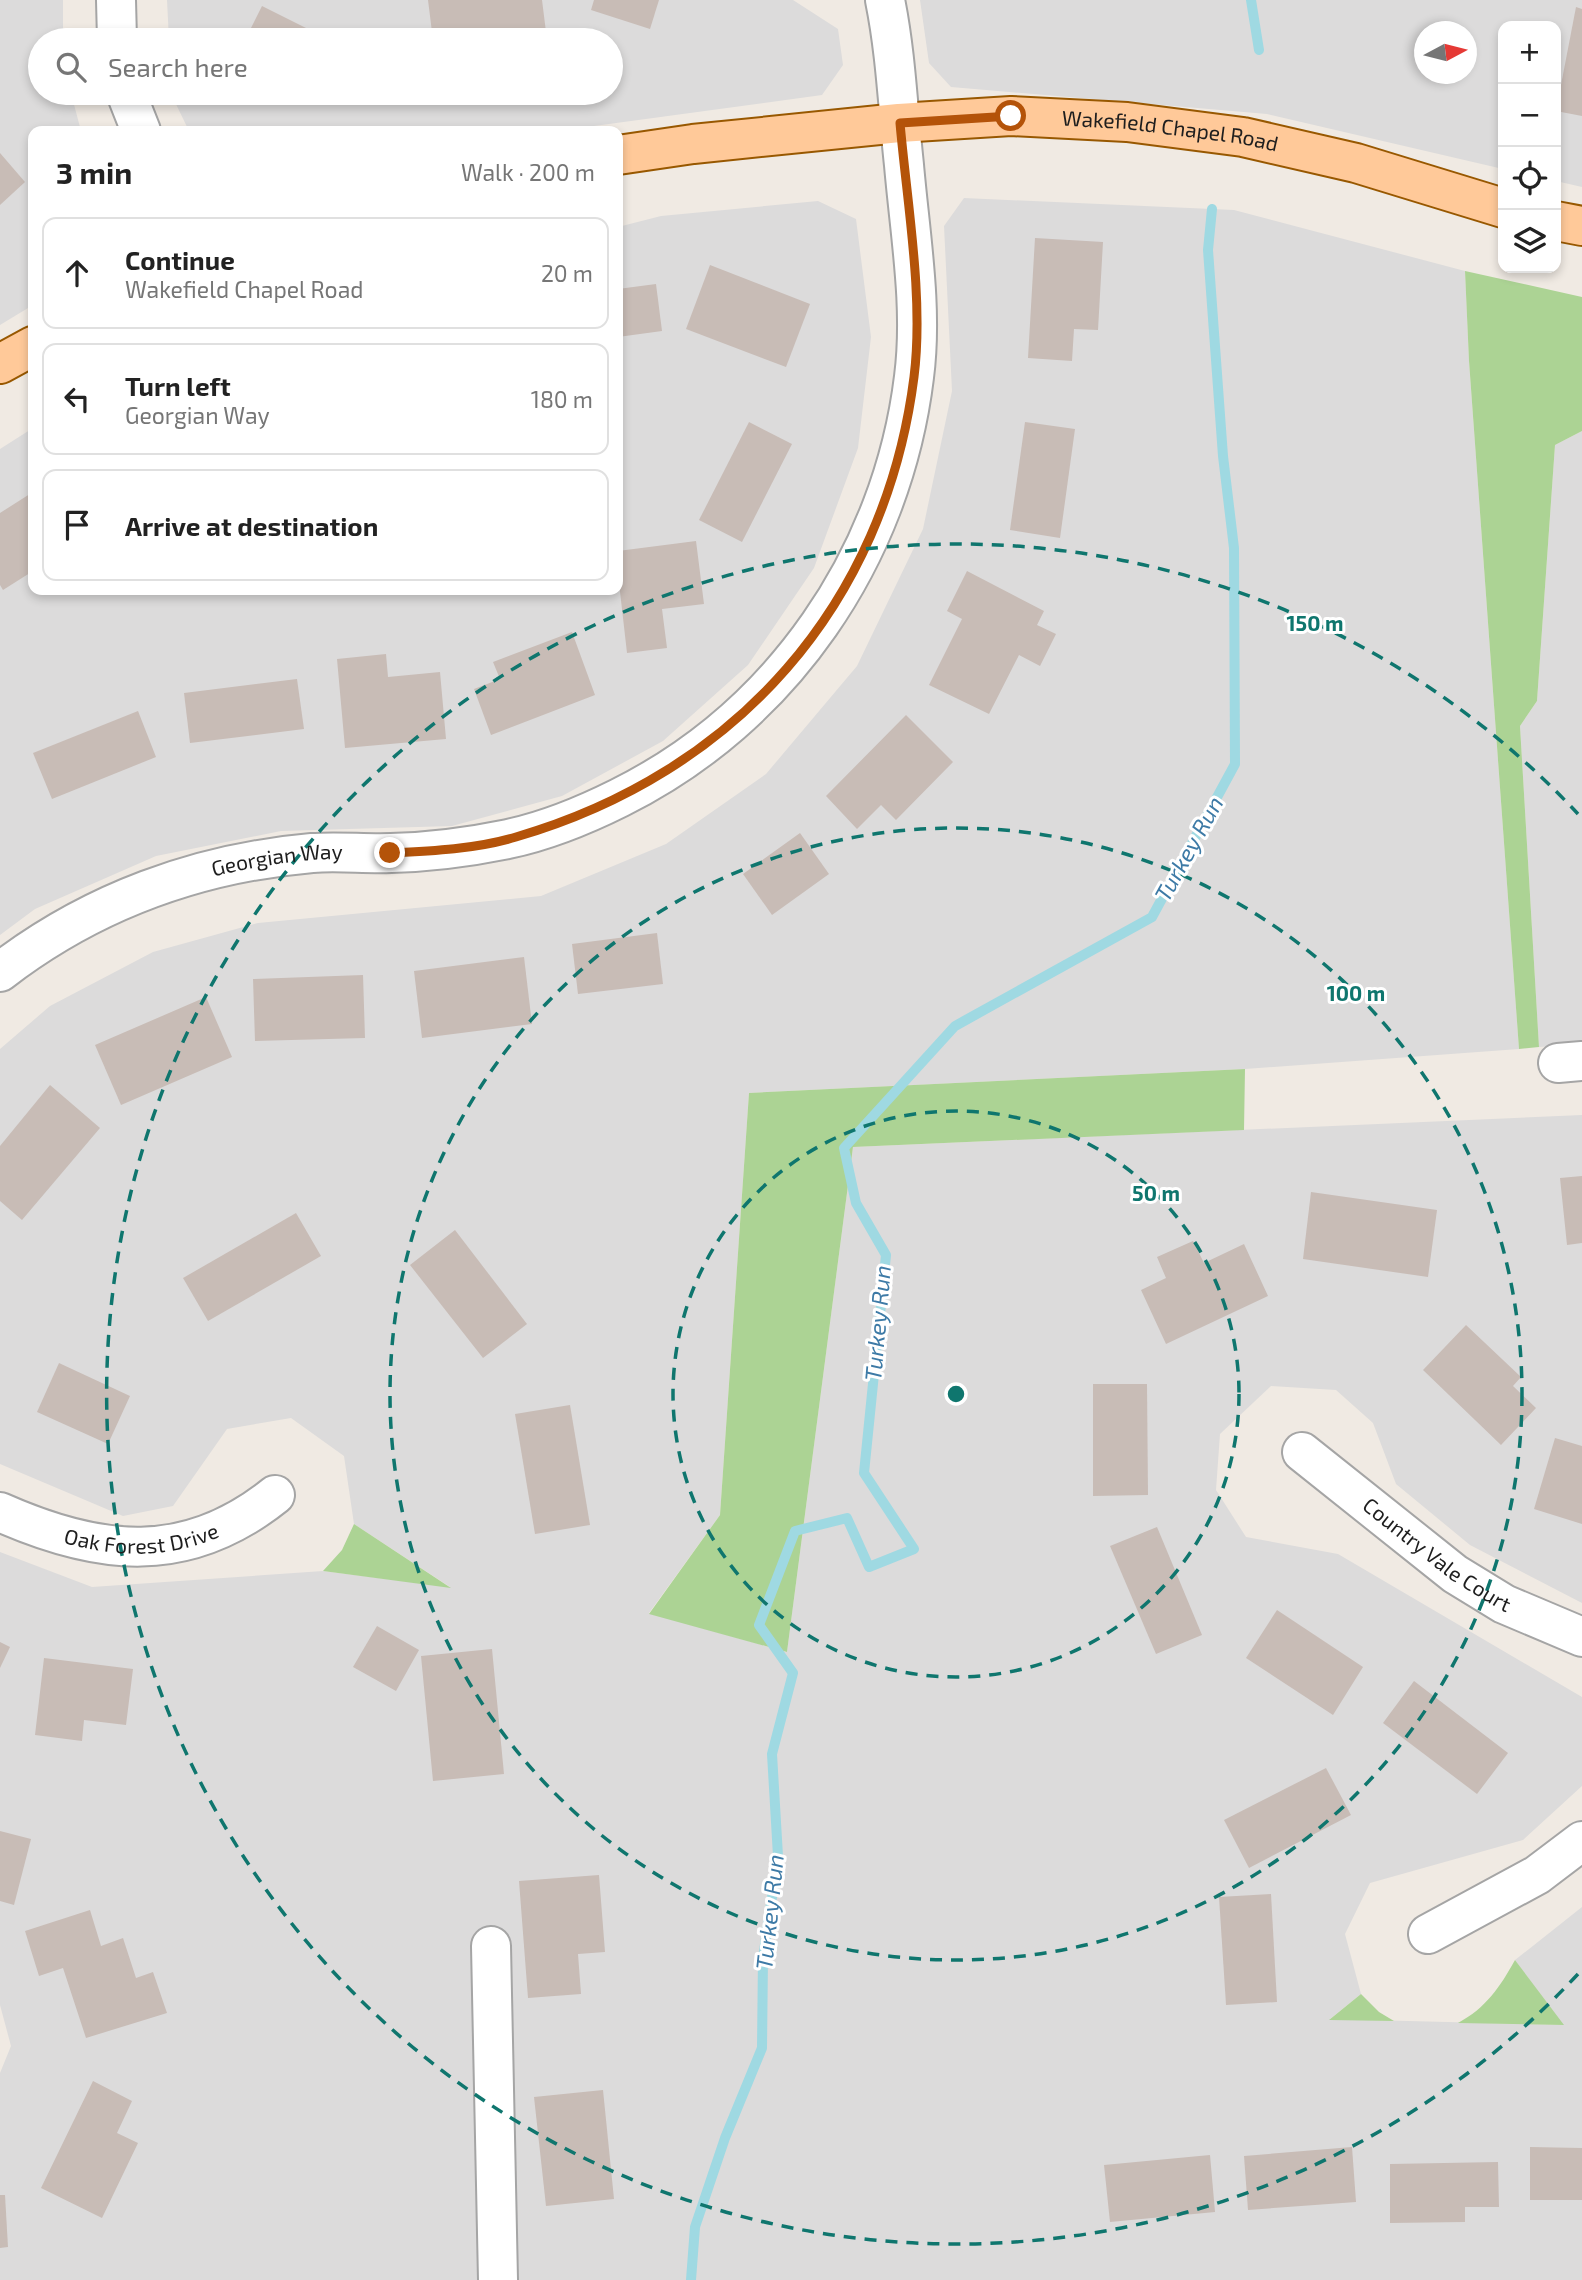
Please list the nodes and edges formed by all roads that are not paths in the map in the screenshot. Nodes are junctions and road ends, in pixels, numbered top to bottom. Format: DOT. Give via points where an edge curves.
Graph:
graph roads {
  1 [pos="116,0"];
  2 [pos="886,0"];
  3 [pos="117,28"];
  4 [pos="131,105"];
  5 [pos="900,123"];
  6 [pos="139,126"];
  7 [pos="623,154"];
  8 [pos="1498,206"];
  9 [pos="1561,222"];
  10 [pos="1582,226"];
  11 [pos="28,349"];
  12 [pos="0,363"];
  13 [pos="0,972"];
  14 [pos="1302,1452"];
  15 [pos="275,1495"];
  16 [pos="0,1512"];
  17 [pos="1582,1637"];
  18 [pos="1582,1841"];
  19 [pos="1429,1934"];
  20 [pos="491,1946"];
  21 [pos="498,2280"];
  1 -- 3 [label="street"];
  2 -- 5 [label="street, Georgian Way"];
  4 -- 6 [label="street"];
  5 -- 7 [label="main road, Wakefield Chapel Road"];
  5 -- 8 [label="main road, Wakefield Chapel Road" via="1011,116 1127,122 1243,136 1356,163"];
  5 -- 13 [label="street, Georgian Way" via="917,303 915,375 901,451 879,519 848,583 813,638 761,697 709,743 649,783 588,813 514,838 446,850 317,852 246,861 174,879 95,911 35,945"];
  9 -- 10 [label="main road"];
  11 -- 12 [label="main road"];
  14 -- 17 [label="street, Country Vale Court" via="1455,1574 1504,1604"];
  15 -- 16 [label="street, Oak Forest Drive" via="222,1530 178,1544 133,1548 83,1542"];
  18 -- 19 [label="street" via="1537,1875"];
  20 -- 21 [label="street"];
}
